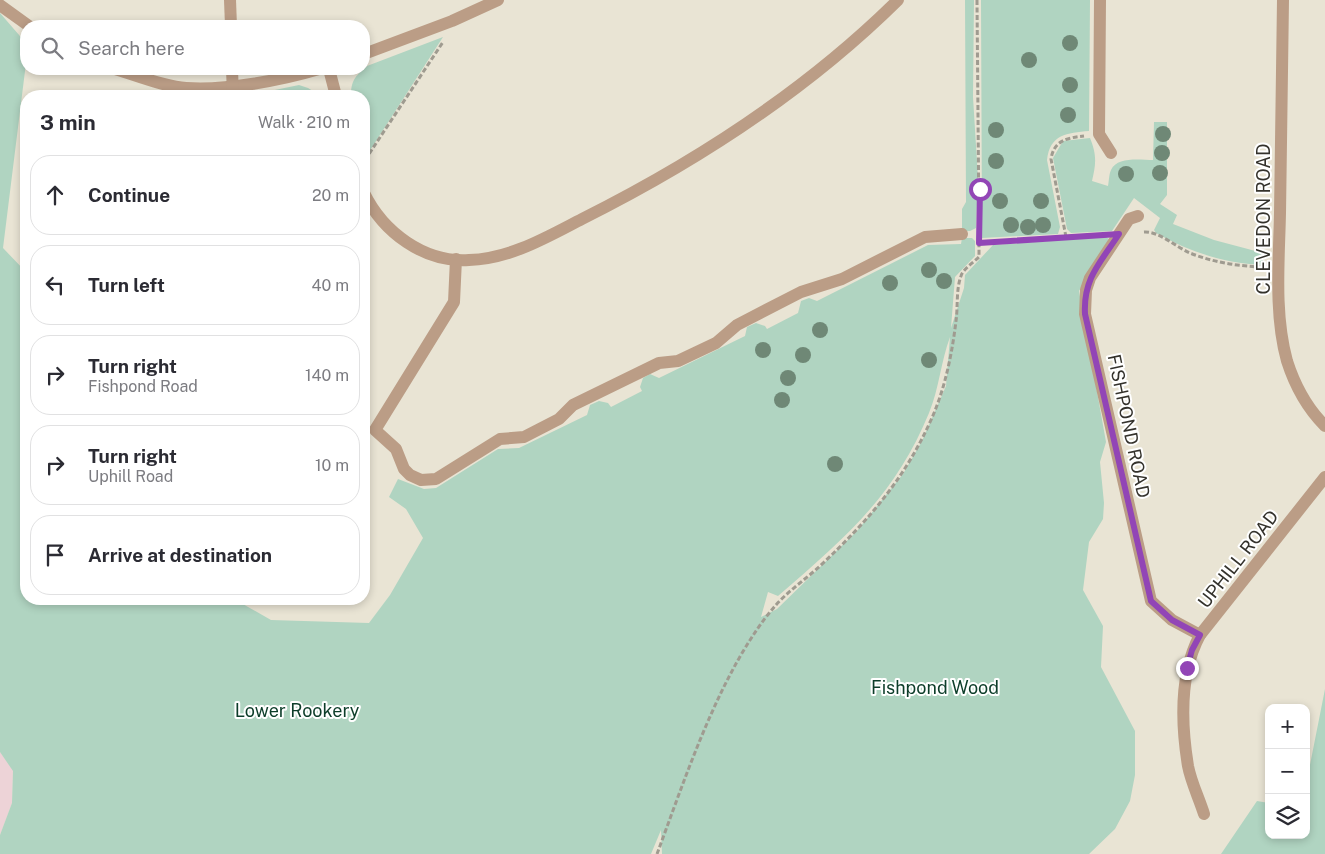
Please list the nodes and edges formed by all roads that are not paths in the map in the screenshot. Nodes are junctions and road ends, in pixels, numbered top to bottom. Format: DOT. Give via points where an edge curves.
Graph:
graph roads {
  1 [pos="230,0"];
  2 [pos="498,0"];
  3 [pos="898,0"];
  4 [pos="1100,0"];
  5 [pos="1283,0"];
  6 [pos="0,5"];
  7 [pos="21,20"];
  8 [pos="230,20"];
  9 [pos="370,52"];
  10 [pos="130,75"];
  11 [pos="232,75"];
  12 [pos="297,75"];
  13 [pos="331,75"];
  14 [pos="167,90"];
  15 [pos="175,90"];
  16 [pos="233,90"];
  17 [pos="334,90"];
  18 [pos="1111,153"];
  19 [pos="370,202"];
  20 [pos="1138,216"];
  21 [pos="962,234"];
  22 [pos="456,259"];
  23 [pos="1325,426"];
  24 [pos="1325,477"];
  25 [pos="1200,635"];
  26 [pos="1204,814"];
  1 -- 8 [label="street"];
  2 -- 9 [label="street"];
  3 -- 22 [label="street" via="785,95 663,176 525,247 484,259"];
  4 -- 18 [label="street" via="1099,134"];
  5 -- 23 [label="street, CLEVEDON ROAD" via="1279,269 1282,330 1287,360 1306,404"];
  6 -- 7 [label="street"];
  10 -- 14 [label="street"];
  11 -- 16 [label="street"];
  12 -- 16 [label="street"];
  13 -- 17 [label="street"];
  15 -- 16 [label="street"];
  19 -- 22 [label="street" via="383,223 399,237 420,249"];
  20 -- 25 [label="street, FISHPOND ROAD" via="1129,219 1090,278 1085,314 1151,601 1172,620"];
  21 -- 22 [label="street" via="925,236 842,280 801,292 737,325 716,342 678,361 659,363 573,405 560,419 524,437 500,439 436,479 421,480 404,470 396,449 374,430 454,302"];
  24 -- 25 [label="street, UPHILL ROAD"];
  25 -- 26 [label="street, UPHILL ROAD" via="1187,668 1184,724 1189,768"];
}
